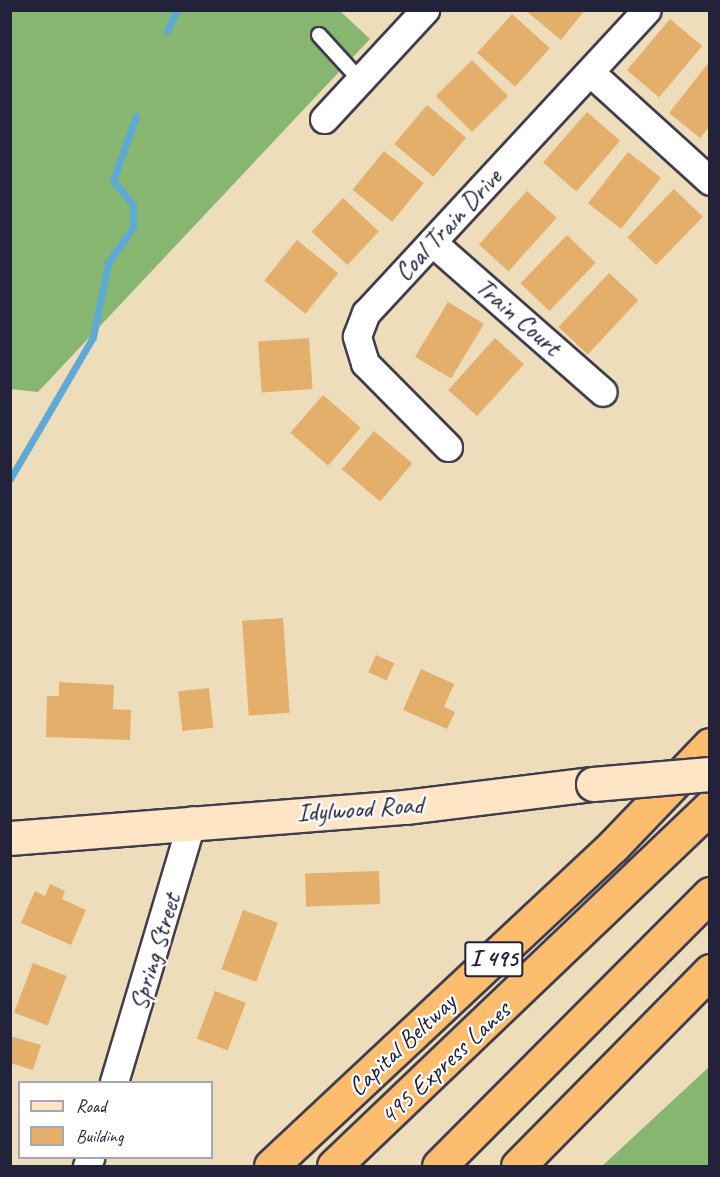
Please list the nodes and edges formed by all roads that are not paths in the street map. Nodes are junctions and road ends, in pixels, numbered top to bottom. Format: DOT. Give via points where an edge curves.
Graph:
graph roads {
  1 [pos="424,10"];
  2 [pos="646,10"];
  3 [pos="319,35"];
  4 [pos="590,72"];
  5 [pos="360,80"];
  6 [pos="324,119"];
  7 [pos="710,181"];
  8 [pos="432,242"];
  9 [pos="603,392"];
  10 [pos="448,447"];
  11 [pos="710,745"];
  12 [pos="710,774"];
  13 [pos="710,807"];
  14 [pos="192,820"];
  15 [pos="10,838"];
  16 [pos="710,894"];
  17 [pos="710,971"];
  18 [pos="115,1081"];
  19 [pos="272,1167"];
  20 [pos="334,1167"];
  21 [pos="439,1167"];
  22 [pos="518,1167"];
  1 -- 5 [label="street"];
  2 -- 4 [label="street, Coal Train Drive"];
  3 -- 5 [label="lane"];
  4 -- 7 [label="street"];
  4 -- 8 [label="street, Coal Train Drive"];
  5 -- 6 [label="street"];
  8 -- 9 [label="street, Train Court"];
  8 -- 10 [label="street, Coal Train Drive" via="366,313 357,336 364,363"];
  11 -- 19 [label="highway, Capital Beltway / I 495" via="605,855"];
  12 -- 14 [label="main road, Idylwood Road, bridge" via="405,807"];
  13 -- 20 [label="highway, 495 Express Lanes / I 495"];
  14 -- 15 [label="main road, Idylwood Road"];
  14 -- 18 [label="street, Spring Street"];
  16 -- 21 [label="highway"];
  17 -- 22 [label="highway"];
}
